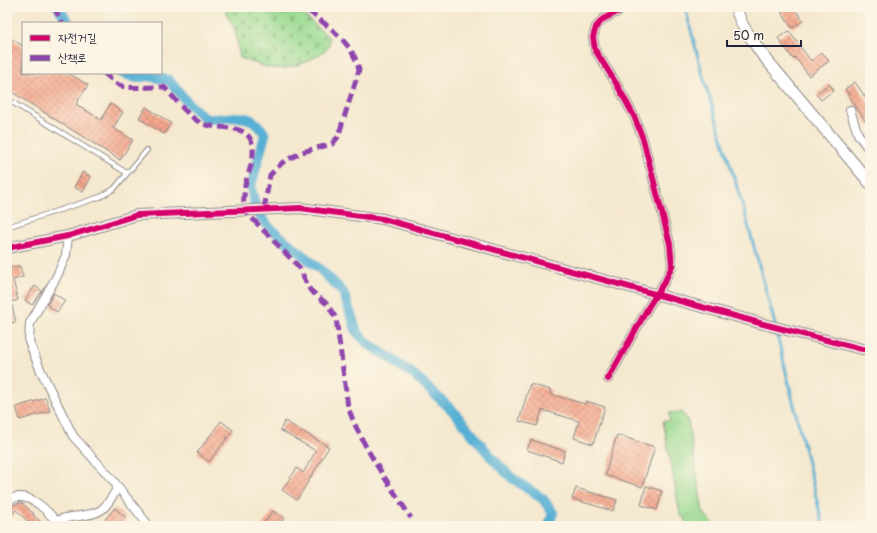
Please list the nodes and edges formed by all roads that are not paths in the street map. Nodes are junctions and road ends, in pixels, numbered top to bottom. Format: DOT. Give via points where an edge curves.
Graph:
graph roads {
  1 [pos="627,7"];
  2 [pos="735,7"];
  3 [pos="7,99"];
  4 [pos="850,110"];
  5 [pos="147,150"];
  6 [pos="870,151"];
  7 [pos="127,173"];
  8 [pos="870,182"];
  9 [pos="7,227"];
  10 [pos="68,236"];
  11 [pos="7,248"];
  12 [pos="658,294"];
  13 [pos="870,349"];
  14 [pos="608,379"];
  15 [pos="118,487"];
  16 [pos="7,500"];
  17 [pos="53,524"];
  18 [pos="149,526"];
  1 -- 12 [label="street" via="603,19 596,27 593,37 595,50 634,116 651,166 670,244 672,266"];
  2 -- 8 [label="main road" via="743,26 760,53"];
  3 -- 7 [label="lane"];
  4 -- 6 [label="street" via="858,134"];
  5 -- 7 [label="lane"];
  7 -- 9 [label="lane" via="114,189 100,197"];
  10 -- 11 [label="street"];
  10 -- 12 [label="street" via="137,215 300,208 383,219"];
  10 -- 15 [label="street" via="66,255 57,276 30,323 29,342 73,436"];
  12 -- 13 [label="street" via="767,325"];
  12 -- 14 [label="street"];
  15 -- 17 [label="street" via="102,509 90,515"];
  15 -- 18 [label="street"];
  16 -- 17 [label="street" via="26,497 44,507"];
}
